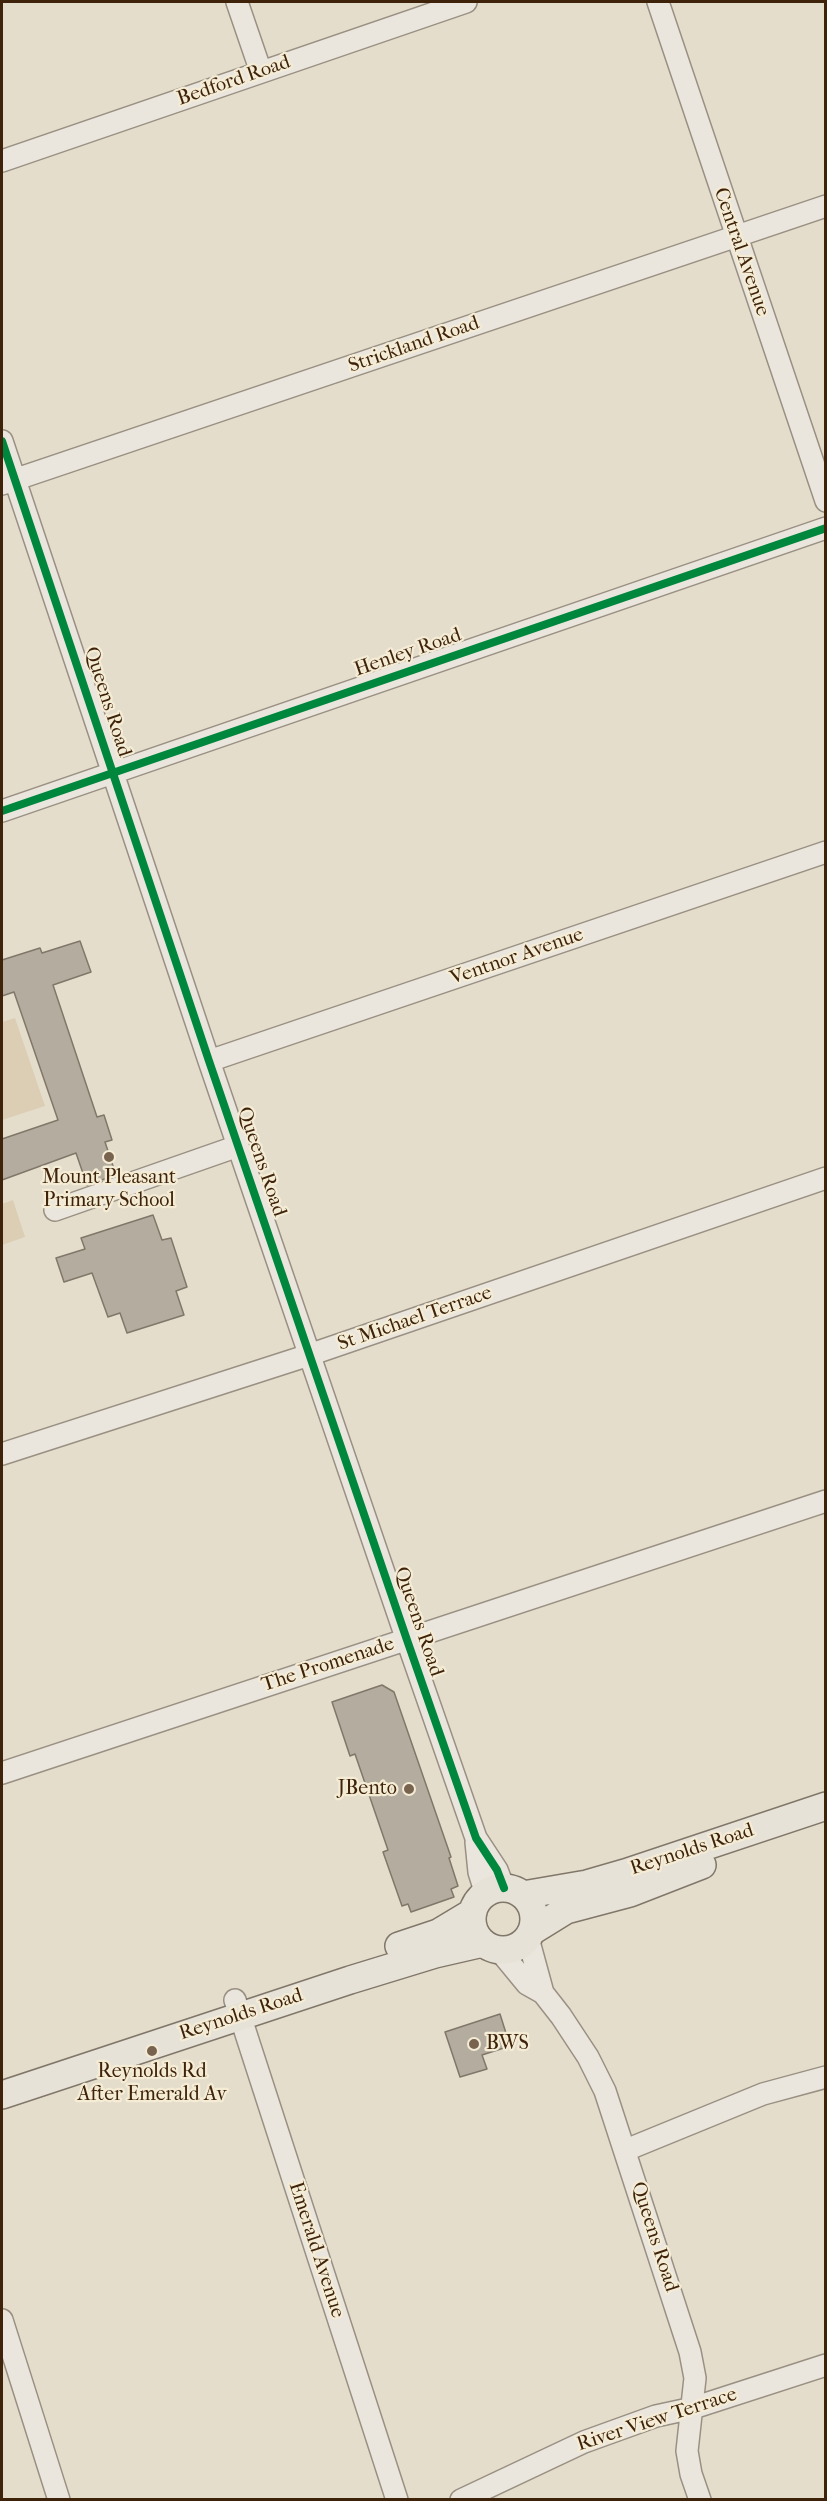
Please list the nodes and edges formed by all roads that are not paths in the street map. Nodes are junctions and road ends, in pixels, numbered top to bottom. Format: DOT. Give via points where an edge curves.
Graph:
graph roads {
  1 [pos="237,2"];
  2 [pos="466,2"];
  3 [pos="658,2"];
  4 [pos="261,72"];
  5 [pos="2,161"];
  6 [pos="825,206"];
  7 [pos="736,237"];
  8 [pos="2,441"];
  9 [pos="8,482"];
  10 [pos="825,501"];
  11 [pos="825,528"];
  12 [pos="113,773"];
  13 [pos="2,811"];
  14 [pos="825,852"];
  15 [pos="209,1061"];
  16 [pos="238,1146"];
  17 [pos="825,1178"];
  18 [pos="55,1210"];
  19 [pos="309,1355"];
  20 [pos="2,1454"];
  21 [pos="825,1501"];
  22 [pos="407,1640"];
  23 [pos="2,1773"];
  24 [pos="825,1806"];
  25 [pos="809,1824"];
  26 [pos="627,1883"];
  27 [pos="496,1897"];
  28 [pos="530,1934"];
  29 [pos="491,1946"];
  30 [pos="543,1993"];
  31 [pos="238,2008"];
  32 [pos="178,2027"];
  33 [pos="2,2077"];
  34 [pos="825,2077"];
  35 [pos="2,2095"];
  36 [pos="626,2150"];
  37 [pos="2,2320"];
  38 [pos="825,2365"];
  39 [pos="693,2408"];
  40 [pos="59,2499"];
  41 [pos="397,2499"];
  42 [pos="461,2499"];
  43 [pos="700,2499"];
  1 -- 4 [label="street"];
  2 -- 4 [label="street, Bedford Road"];
  3 -- 7 [label="street, Central Avenue"];
  4 -- 5 [label="street, Bedford Road"];
  6 -- 7 [label="street, Strickland Road"];
  7 -- 9 [label="street, Strickland Road"];
  7 -- 10 [label="street, Central Avenue"];
  8 -- 9 [label="street, Queens Road"];
  9 -- 12 [label="street, Queens Road"];
  11 -- 12 [label="street, Henley Road"];
  12 -- 13 [label="street, Henley Road"];
  12 -- 15 [label="street, Queens Road"];
  14 -- 15 [label="street, Ventnor Avenue"];
  15 -- 16 [label="street, Queens Road"];
  16 -- 18 [label="street"];
  16 -- 19 [label="street, Queens Road"];
  17 -- 19 [label="street, St Michael Terrace"];
  19 -- 20 [label="street, St Michael Terrace"];
  19 -- 22 [label="street, Queens Road"];
  21 -- 22 [label="street, The Promenade"];
  22 -- 23 [label="street, The Promenade"];
  22 -- 27 [label="street, Queens Road" via="476,1838 497,1870"];
  24 -- 25 [label="main road, Reynolds Road"];
  25 -- 26 [label="main road, Reynolds Road"];
  26 -- 27 [label="main road, Reynolds Road" via="587,1884"];
  26 -- 28 [label="main road, Reynolds Road" via="566,1910"];
  27 -- 28 [label="main road" via="533,1911"];
  27 -- 29 [label="main road" via="474,1929"];
  27 -- 31 [label="main road, Reynolds Road" via="438,1933"];
  28 -- 29 [label="main road, Reynolds Road" via="515,1948"];
  28 -- 30 [label="street, Queens Road"];
  29 -- 30 [label="street, Queens Road" via="527,1984"];
  29 -- 31 [label="main road, Reynolds Road" via="435,1954"];
  30 -- 36 [label="street, Queens Road" via="588,2057"];
  31 -- 32 [label="main road, Reynolds Road"];
  31 -- 41 [label="street, Emerald Avenue"];
  32 -- 33 [label="main road, Reynolds Road"];
  32 -- 35 [label="main road, Reynolds Road"];
  34 -- 36 [label="street" via="763,2094"];
  36 -- 39 [label="street, Queens Road" via="690,2352 695,2378"];
  37 -- 40 [label="street"];
  38 -- 39 [label="street, River View Terrace"];
  39 -- 42 [label="street, River View Terrace" via="656,2416 584,2442"];
  39 -- 43 [label="street, Queens Road" via="687,2451"];
}
